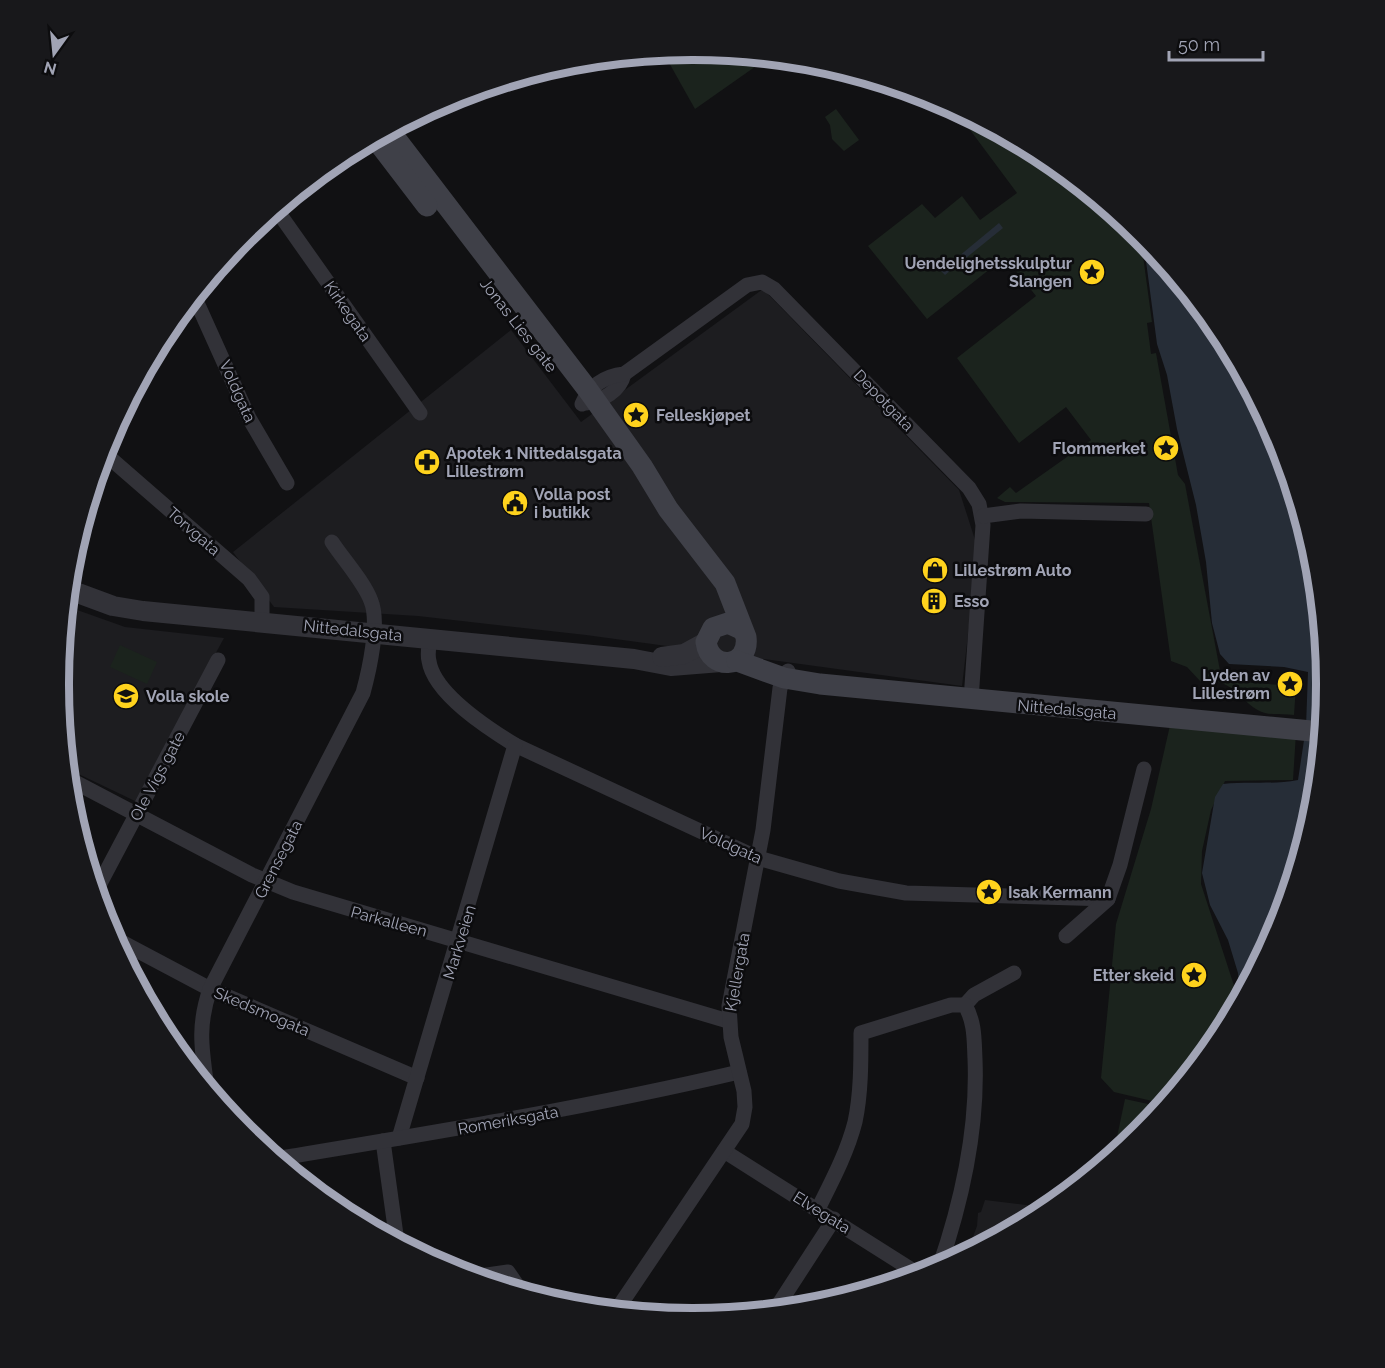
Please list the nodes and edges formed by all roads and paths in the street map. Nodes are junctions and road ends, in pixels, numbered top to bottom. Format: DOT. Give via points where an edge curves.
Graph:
graph roads {
  1 [pos="394,137"];
  2 [pos="380,144"];
  3 [pos="281,215"];
  4 [pos="197,304"];
  5 [pos="589,398"];
  6 [pos="420,413"];
  7 [pos="111,459"];
  8 [pos="287,483"];
  9 [pos="1146,514"];
  10 [pos="983,516"];
  11 [pos="332,542"];
  12 [pos="706,561"];
  13 [pos="76,592"];
  14 [pos="262,622"];
  15 [pos="712,633"];
  16 [pos="745,636"];
  17 [pos="430,638"];
  18 [pos="372,639"];
  19 [pos="641,659"];
  20 [pos="218,660"];
  21 [pos="729,662"];
  22 [pos="786,674"];
  23 [pos="971,700"];
  24 [pos="1314,731"];
  25 [pos="515,745"];
  26 [pos="1144,769"];
  27 [pos="77,783"];
  28 [pos="136,814"];
  29 [pos="758,858"];
  30 [pos="101,882"];
  31 [pos="266,882"];
  32 [pos="1108,899"];
  33 [pos="1066,936"];
  34 [pos="459,941"];
  35 [pos="126,944"];
  36 [pos="1014,973"];
  37 [pos="210,989"];
  38 [pos="965,1005"];
  39 [pos="728,1021"];
  40 [pos="739,1072"];
  41 [pos="205,1074"];
  42 [pos="417,1078"];
  43 [pos="399,1138"];
  44 [pos="383,1141"];
  45 [pos="724,1151"];
  46 [pos="286,1157"];
  47 [pos="818,1209"];
  48 [pos="834,1219"];
  49 [pos="395,1232"];
  50 [pos="942,1256"];
  51 [pos="910,1269"];
  52 [pos="491,1274"];
  53 [pos="515,1282"];
  54 [pos="780,1302"];
  55 [pos="621,1304"];
  1 -- 5 [label="main road, Jonas Lies gate"];
  2 -- 5 [label="main road, Jonas Lies gate"];
  3 -- 6 [label="street, Kirkegata"];
  4 -- 8 [label="street, Voldgata" via="249,418"];
  5 -- 10 [label="street, Depotgata" via="616,388 624,374 747,285 762,282 781,296 969,488"];
  5 -- 12 [label="main road, Jonas Lies gate" via="645,486 668,509"];
  7 -- 14 [label="street, Torvgata" via="249,579 262,597"];
  9 -- 10 [label="street" via="1021,511"];
  10 -- 23 [label="street, Depotgata"];
  11 -- 18 [label="street" via="371,601"];
  12 -- 15 [label="main road, Jonas Lies gate" via="719,607"];
  12 -- 16 [label="main road, Jonas Lies gate" via="725,583"];
  13 -- 14 [label="street, Nittedalsgata" via="113,606"];
  14 -- 18 [label="street, Nittedalsgata"];
  15 -- 16 [label="main road" via="734,624"];
  15 -- 19 [label="street, Nittedalsgata" via="684,654"];
  15 -- 21 [label="main road" via="710,655"];
  16 -- 21 [label="main road" via="745,652"];
  16 -- 22 [label="main road, Nittedalsgata"];
  17 -- 18 [label="street, Nittedalsgata"];
  17 -- 19 [label="street, Nittedalsgata"];
  17 -- 25 [label="street, Voldgata" via="428,661 440,683 487,728"];
  18 -- 31 [label="street, Grensegata" via="363,693"];
  19 -- 21 [label="street, Nittedalsgata" via="671,666"];
  20 -- 28 [label="street, Ole Vigs gate"];
  21 -- 22 [label="main road, Nittedalsgata"];
  22 -- 23 [label="main road, Nittedalsgata" via="812,683"];
  22 -- 29 [label="street, Kjellergata" via="777,703"];
  23 -- 24 [label="main road, Nittedalsgata"];
  25 -- 29 [label="street, Voldgata"];
  25 -- 34 [label="street, Markveien"];
  26 -- 32 [label="street" via="1118,875"];
  27 -- 28 [label="street, Parkalleen"];
  28 -- 30 [label="street, Ole Vigs gate"];
  28 -- 31 [label="street, Parkalleen"];
  29 -- 32 [label="street, Voldgata" via="882,891"];
  29 -- 39 [label="street, Kjellergata"];
  31 -- 34 [label="street, Parkalleen" via="339,908"];
  31 -- 37 [label="street, Grensegata"];
  32 -- 33 [label="street"];
  34 -- 39 [label="street, Parkalleen"];
  34 -- 42 [label="street, Markveien"];
  35 -- 37 [label="street, Skedsmogata"];
  36 -- 38 [label="street" via="974,995"];
  37 -- 41 [label="street, Grensegata" via="202,1013 200,1038"];
  37 -- 42 [label="street, Skedsmogata"];
  38 -- 47 [label="street" via="951,1005 861,1033 855,1122 843,1159"];
  38 -- 50 [label="street" via="973,1020 974,1113 965,1176"];
  39 -- 40 [label="street, Kjellergata"];
  40 -- 43 [label="street, Romeriksgata" via="631,1098"];
  40 -- 45 [label="street, Kjellergata" via="745,1107 742,1124"];
  42 -- 43 [label="street, Markveien"];
  43 -- 44 [label="street, Romeriksgata"];
  44 -- 46 [label="street, Romeriksgata"];
  44 -- 49 [label="street"];
  45 -- 47 [label="street, Elvegata"];
  45 -- 55 [label="street, Kjellergata"];
  47 -- 48 [label="street, Elvegata"];
  48 -- 51 [label="street, Elvegata"];
  48 -- 54 [label="street"];
  52 -- 53 [label="street" via="508,1272"];
}
